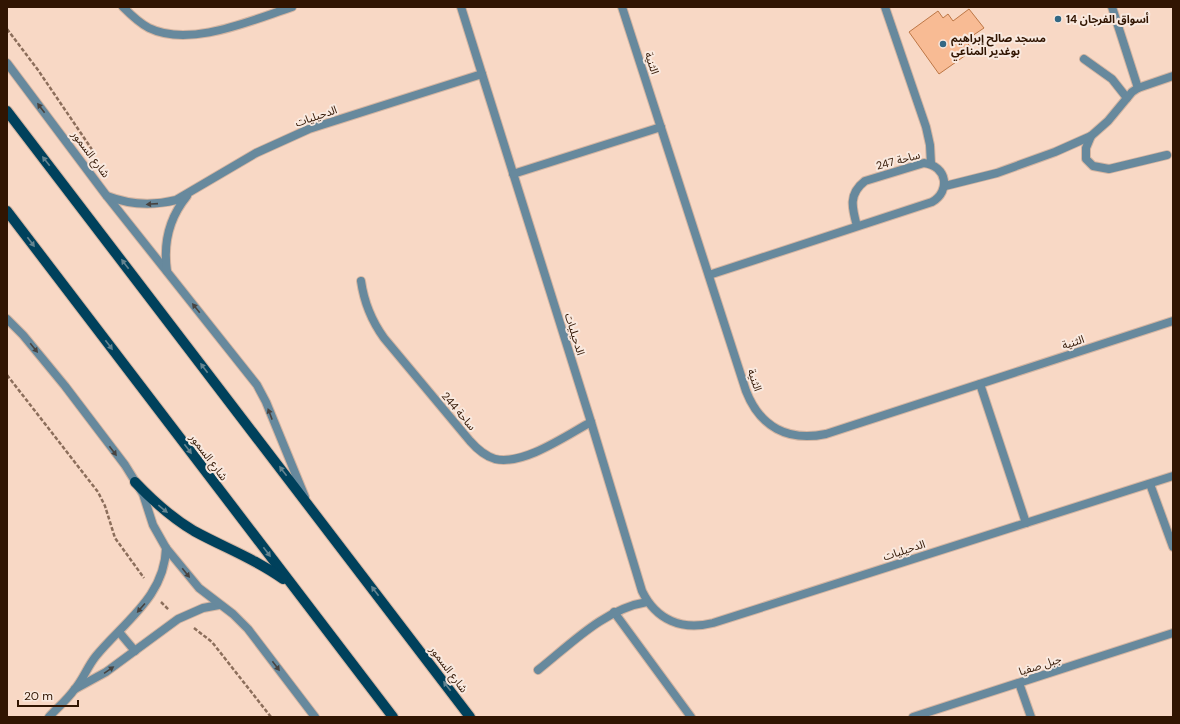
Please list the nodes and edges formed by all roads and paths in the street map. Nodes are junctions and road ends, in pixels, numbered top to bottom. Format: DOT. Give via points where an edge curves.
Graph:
graph roads {
  1 [pos="123,7"];
  2 [pos="292,7"];
  3 [pos="461,7"];
  4 [pos="622,7"];
  5 [pos="884,7"];
  6 [pos="1112,7"];
  7 [pos="7,29"];
  8 [pos="1084,58"];
  9 [pos="7,63"];
  10 [pos="482,74"];
  11 [pos="1173,76"];
  12 [pos="1138,88"];
  13 [pos="1127,98"];
  14 [pos="7,111"];
  15 [pos="661,127"];
  16 [pos="1091,136"];
  17 [pos="94,152"];
  18 [pos="1167,156"];
  19 [pos="931,164"];
  20 [pos="513,174"];
  21 [pos="944,186"];
  22 [pos="189,193"];
  23 [pos="106,195"];
  24 [pos="7,211"];
  25 [pos="857,226"];
  26 [pos="167,272"];
  27 [pos="709,275"];
  28 [pos="361,281"];
  29 [pos="7,319"];
  30 [pos="1173,321"];
  31 [pos="7,375"];
  32 [pos="980,384"];
  33 [pos="591,422"];
  34 [pos="1173,476"];
  35 [pos="135,482"];
  36 [pos="1150,484"];
  37 [pos="307,502"];
  38 [pos="1026,523"];
  39 [pos="1173,547"];
  40 [pos="166,548"];
  41 [pos="291,584"];
  42 [pos="154,592"];
  43 [pos="647,602"];
  44 [pos="219,605"];
  45 [pos="614,612"];
  46 [pos="178,619"];
  47 [pos="118,632"];
  48 [pos="1173,633"];
  49 [pos="135,651"];
  50 [pos="538,670"];
  51 [pos="1019,683"];
  52 [pos="75,689"];
  53 [pos="49,717"];
  54 [pos="271,717"];
  55 [pos="315,717"];
  56 [pos="393,717"];
  57 [pos="470,717"];
  58 [pos="691,717"];
  59 [pos="913,717"];
  60 [pos="1031,717"];
  1 -- 2 [label="street" via="139,22 150,28 175,35 191,35 207,33"];
  3 -- 10 [label="street, الدحيليات"];
  4 -- 15 [label="street, الثنية"];
  5 -- 19 [label="street" via="926,127"];
  6 -- 12 [label="street"];
  7 -- 17 [label="path"];
  8 -- 13 [label="street" via="1112,80"];
  23 -- 9 [label="street, شارع السمور, one-way"];
  10 -- 20 [label="street, الدحيليات"];
  10 -- 22 [label="street, الدحيليات" via="309,129 239,162"];
  11 -- 12 [label="street"];
  12 -- 13 [label="street"];
  13 -- 16 [label="street" via="1108,121"];
  37 -- 14 [label="main road, شارع السمور, one-way"];
  15 -- 20 [label="street"];
  15 -- 27 [label="street, الثنية"];
  16 -- 18 [label="street" via="1086,148 1086,159 1093,166 1109,169"];
  16 -- 21 [label="street" via="997,173"];
  19 -- 21 [label="street, ساحة 247" via="942,172"];
  19 -- 25 [label="street, ساحة 247" via="917,164 871,178 859,185 852,197"];
  20 -- 33 [label="street, الدحيليات"];
  21 -- 25 [label="street" via="938,198 932,202"];
  22 -- 23 [label="street, الدحيليات, one-way" via="176,200 152,204 128,203"];
  22 -- 26 [label="street, الدحيليات" via="170,226 166,249"];
  23 -- 26 [label="street, شارع السمور"];
  24 -- 41 [label="main road, شارع السمور, one-way"];
  25 -- 27 [label="street"];
  37 -- 26 [label="street, شارع السمور, one-way" via="257,385"];
  27 -- 32 [label="street, الثنية" via="751,403 766,422 788,434 813,437 826,434"];
  28 -- 33 [label="street, ساحة 244" via="366,305 384,338 470,441 486,455 509,460 524,456"];
  29 -- 35 [label="street, one-way" via="65,386"];
  30 -- 32 [label="street, الثنية"];
  31 -- 42 [label="path" via="98,492 115,538"];
  32 -- 38 [label="street"];
  33 -- 43 [label="street, الدحيليات"];
  34 -- 36 [label="street, الدحيليات"];
  35 -- 40 [label="street" via="143,494 153,525"];
  35 -- 41 [label="main road, one-way" via="175,519 194,531 253,559"];
  36 -- 38 [label="street, الدحيليات"];
  36 -- 39 [label="street"];
  57 -- 37 [label="main road, شارع السمور, one-way"];
  38 -- 43 [label="street, الدحيليات" via="703,626 671,622"];
  40 -- 42 [label="street" via="164,570"];
  40 -- 44 [label="street, one-way" via="199,588"];
  41 -- 56 [label="main road, شارع السمور"];
  42 -- 46 [label="path"];
  42 -- 47 [label="street, one-way"];
  43 -- 45 [label="street"];
  44 -- 46 [label="street" via="203,608"];
  44 -- 55 [label="street, one-way" via="248,629"];
  45 -- 50 [label="street"];
  45 -- 58 [label="street"];
  46 -- 49 [label="street"];
  46 -- 54 [label="path" via="195,628 212,642"];
  47 -- 49 [label="street"];
  47 -- 52 [label="street" via="94,658"];
  48 -- 51 [label="street, جبل صفيا"];
  52 -- 49 [label="street, one-way" via="106,672"];
  51 -- 59 [label="street, جبل صفيا"];
  51 -- 60 [label="street"];
  52 -- 53 [label="street"];
}
